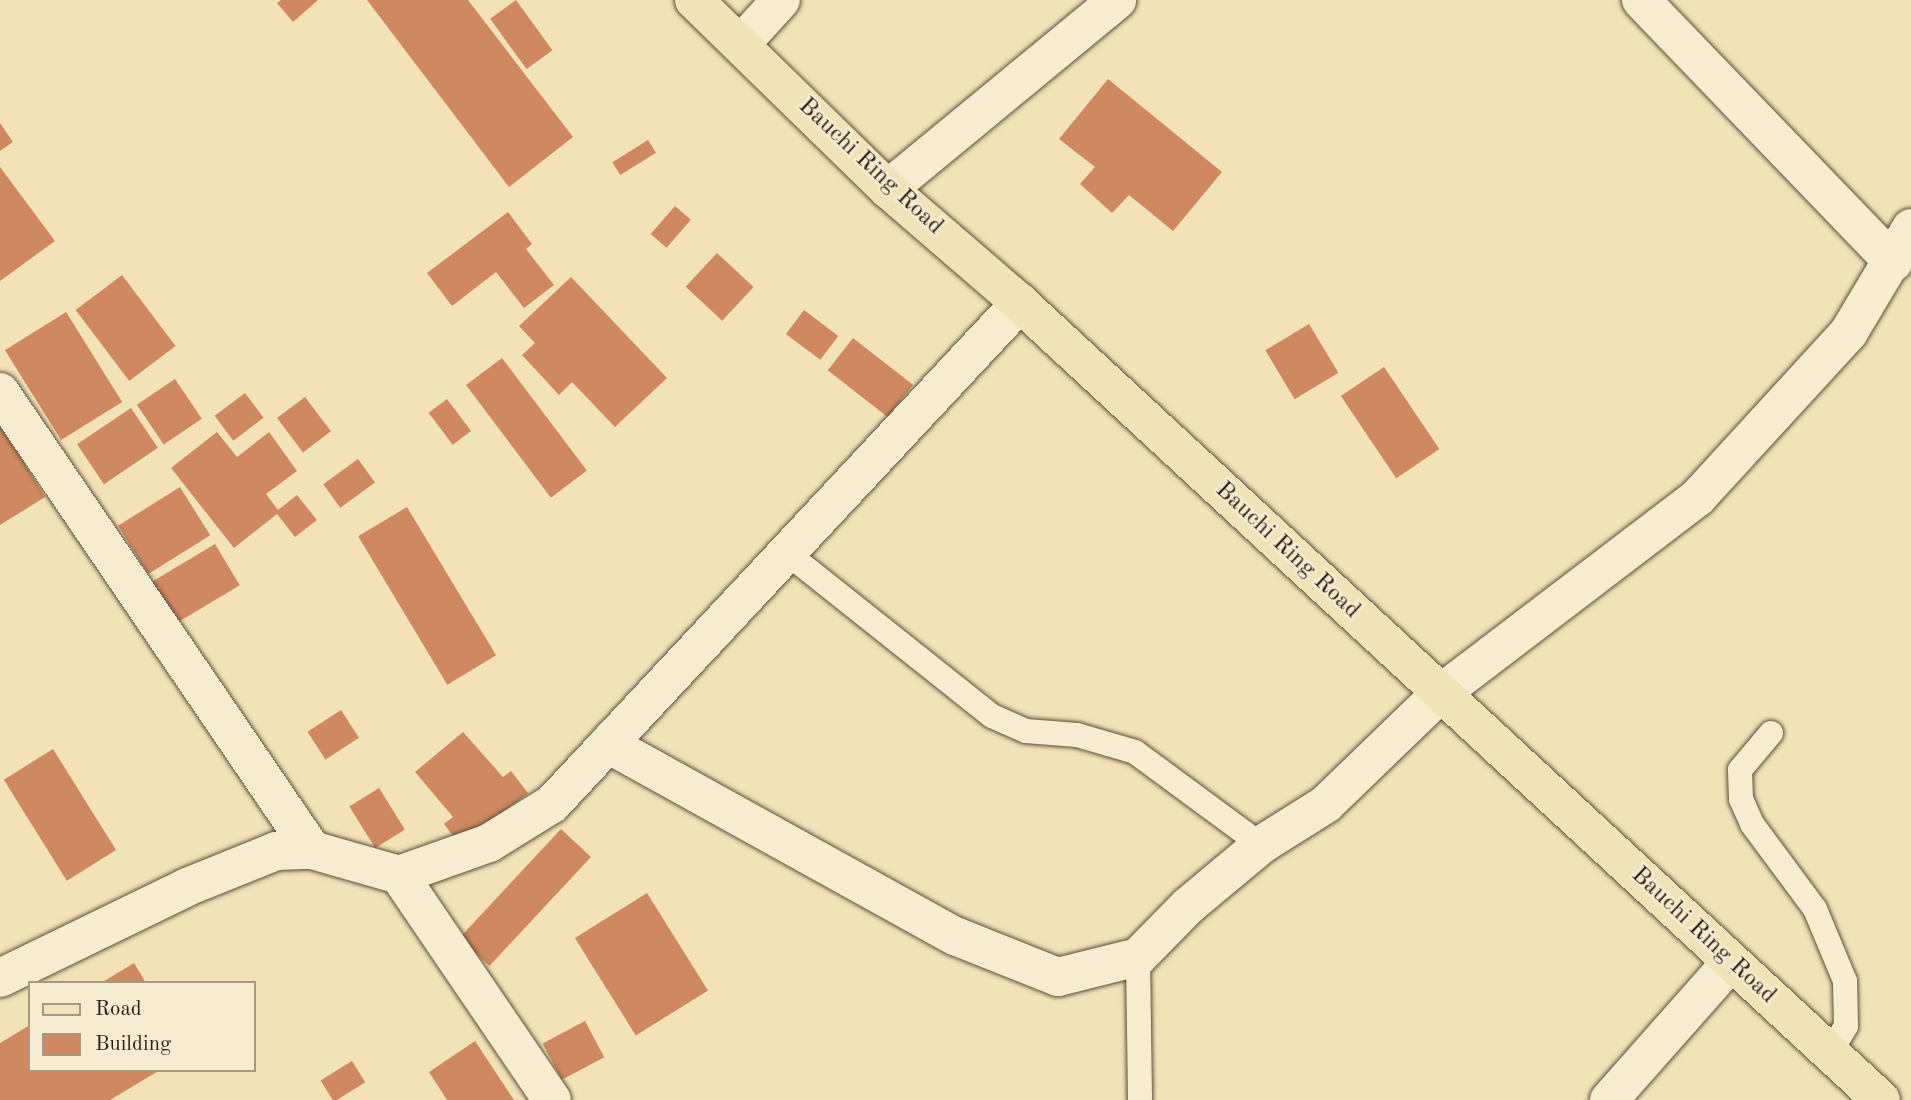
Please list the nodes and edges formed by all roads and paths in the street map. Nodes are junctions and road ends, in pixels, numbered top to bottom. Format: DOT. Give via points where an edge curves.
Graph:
graph roads {
  1 [pos="694,0"];
  2 [pos="780,0"];
  3 [pos="1117,0"];
  4 [pos="1641,0"];
  5 [pos="741,44"];
  6 [pos="888,189"];
  7 [pos="1911,228"];
  8 [pos="1893,261"];
  9 [pos="1020,303"];
  10 [pos="0,392"];
  11 [pos="787,553"];
  12 [pos="1441,693"];
  13 [pos="1771,733"];
  14 [pos="608,744"];
  15 [pos="1261,845"];
  16 [pos="312,850"];
  17 [pos="399,875"];
  18 [pos="1138,957"];
  19 [pos="1731,962"];
  20 [pos="0,978"];
  21 [pos="1830,1053"];
  22 [pos="552,1100"];
  23 [pos="1140,1100"];
  24 [pos="1609,1100"];
  25 [pos="1881,1100"];
  1 -- 5 [label="main road, Bauchi Ring Road"];
  2 -- 5 [label="street"];
  3 -- 6 [label="street"];
  4 -- 8 [label="street"];
  5 -- 6 [label="main road, Bauchi Ring Road"];
  6 -- 9 [label="main road, Bauchi Ring Road"];
  7 -- 8 [label="street"];
  8 -- 12 [label="street" via="1849,332 1698,497"];
  9 -- 11 [label="street"];
  9 -- 12 [label="main road, Bauchi Ring Road"];
  10 -- 16 [label="street"];
  11 -- 14 [label="street"];
  11 -- 15 [label="lane" via="992,716 1026,731 1077,735 1135,752"];
  12 -- 15 [label="street" via="1326,804"];
  12 -- 19 [label="main road, Bauchi Ring Road"];
  13 -- 21 [label="lane" via="1740,771 1741,799 1752,824 1815,909 1845,981 1846,1026"];
  14 -- 17 [label="street" via="552,804 489,843"];
  14 -- 18 [label="street" via="955,936 1058,976"];
  15 -- 18 [label="street" via="1188,906"];
  16 -- 17 [label="street"];
  16 -- 20 [label="street" via="276,851 250,861"];
  17 -- 22 [label="street"];
  18 -- 23 [label="lane"];
  19 -- 21 [label="main road, Bauchi Ring Road"];
  19 -- 24 [label="street"];
  21 -- 25 [label="main road, Bauchi Ring Road"];
}
